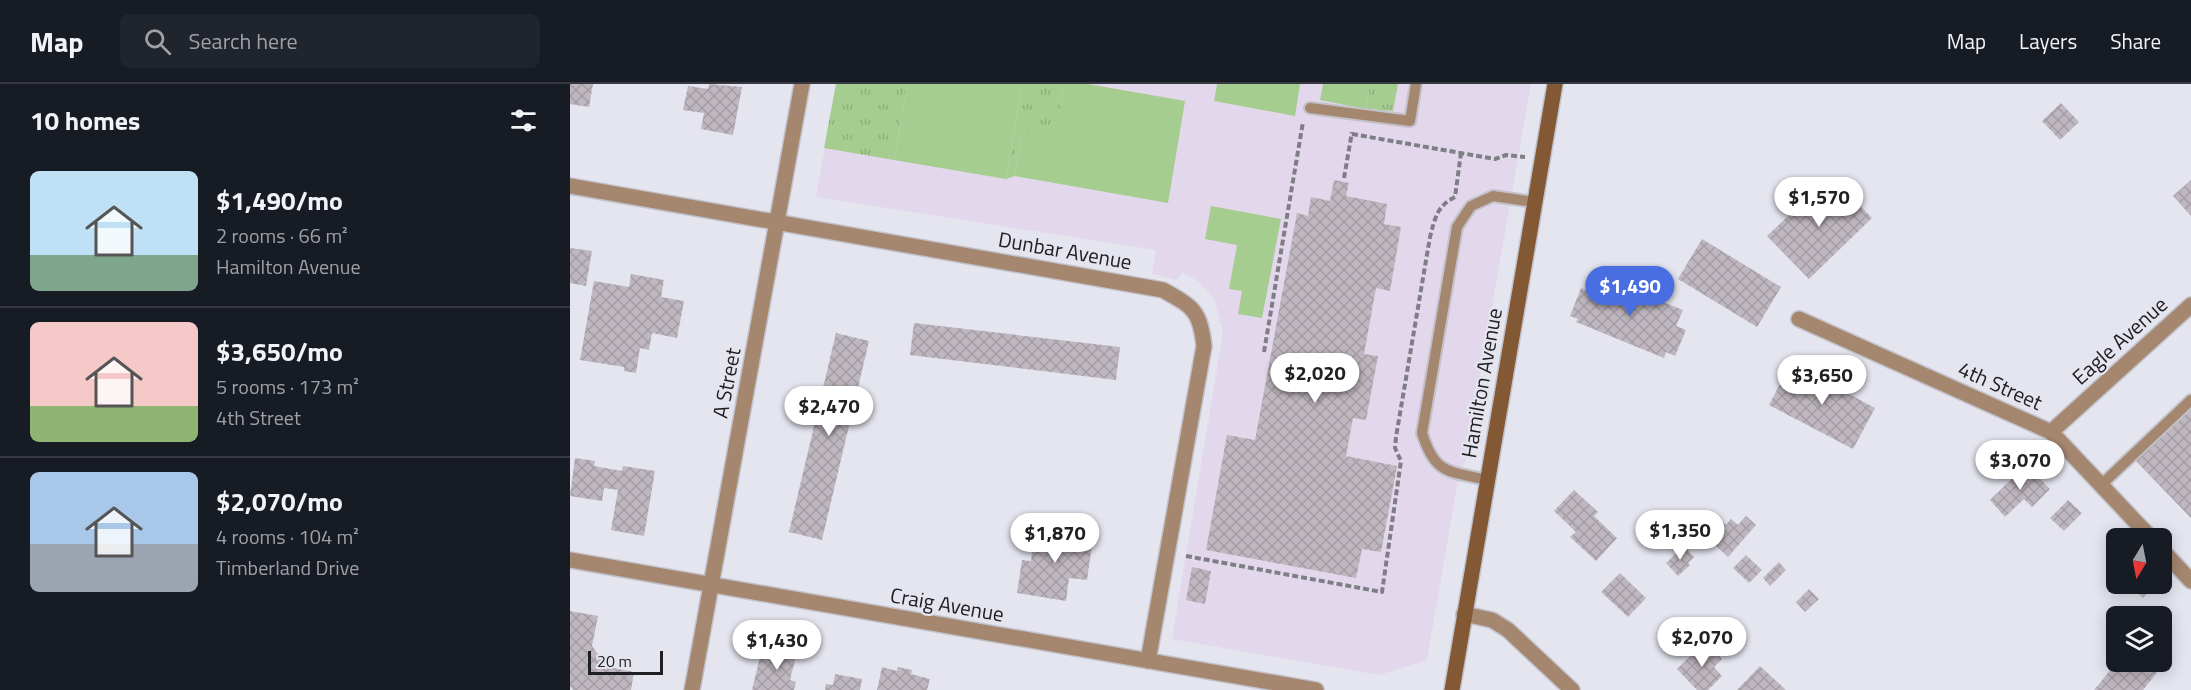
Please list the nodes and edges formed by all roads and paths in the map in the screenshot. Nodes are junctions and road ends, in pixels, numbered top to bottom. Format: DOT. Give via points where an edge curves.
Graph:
graph roads {
  1 [pos="802,84"];
  2 [pos="1416,84"];
  3 [pos="1555,84"];
  4 [pos="1310,108"];
  5 [pos="1355,113"];
  6 [pos="1352,134"];
  7 [pos="1461,153"];
  8 [pos="1542,160"];
  9 [pos="1344,178"];
  10 [pos="570,186"];
  11 [pos="1534,202"];
  12 [pos="778,222"];
  13 [pos="2191,305"];
  14 [pos="1798,319"];
  15 [pos="1264,352"];
  16 [pos="2191,400"];
  17 [pos="2051,432"];
  18 [pos="1487,480"];
  19 [pos="2101,485"];
  20 [pos="2142,528"];
  21 [pos="1167,553"];
  22 [pos="570,560"];
  23 [pos="2172,561"];
  24 [pos="2191,581"];
  25 [pos="711,584"];
  26 [pos="1464,614"];
  27 [pos="1148,662"];
  28 [pos="692,690"];
  29 [pos="1316,690"];
  30 [pos="1452,690"];
  31 [pos="1572,690"];
  1 -- 12 [label="street, A Street"];
  2 -- 5 [label="lane" via="1410,120"];
  3 -- 8 [label="street, Hamilton Avenue"];
  4 -- 5 [label="lane"];
  4 -- 15 [label="path" via="1304,119"];
  5 -- 6 [label="path"];
  6 -- 7 [label="path"];
  6 -- 9 [label="path"];
  7 -- 8 [label="path" via="1494,159 1506,155"];
  7 -- 21 [label="path" via="1455,196 1436,213 1430,237 1396,437 1395,447 1401,460 1382,592"];
  8 -- 11 [label="street, Hamilton Avenue"];
  10 -- 12 [label="street, Dunbar Avenue"];
  11 -- 18 [label="street, Hamilton Avenue"];
  11 -- 18 [label="lane" via="1493,196 1471,206 1457,227 1422,433 1428,454 1444,469"];
  12 -- 21 [label="street, Dunbar Avenue" via="1163,290 1191,306 1201,324 1204,346"];
  12 -- 25 [label="street, A Street"];
  13 -- 17 [label="street, Eagle Avenue"];
  14 -- 17 [label="street, 4th Street"];
  16 -- 19 [label="lane"];
  17 -- 19 [label="street, 4th Street"];
  18 -- 26 [label="street, Hamilton Avenue"];
  19 -- 20 [label="street, 4th Street"];
  21 -- 27 [label="street, Dunbar Avenue"];
  22 -- 25 [label="street, Craig Avenue"];
  23 -- 24 [label="street"];
  25 -- 27 [label="street, Craig Avenue"];
  25 -- 28 [label="street, A Street"];
  26 -- 30 [label="street, Hamilton Avenue"];
  26 -- 31 [label="street" via="1492,620 1508,630"];
  27 -- 29 [label="street, Craig Avenue"];
}
